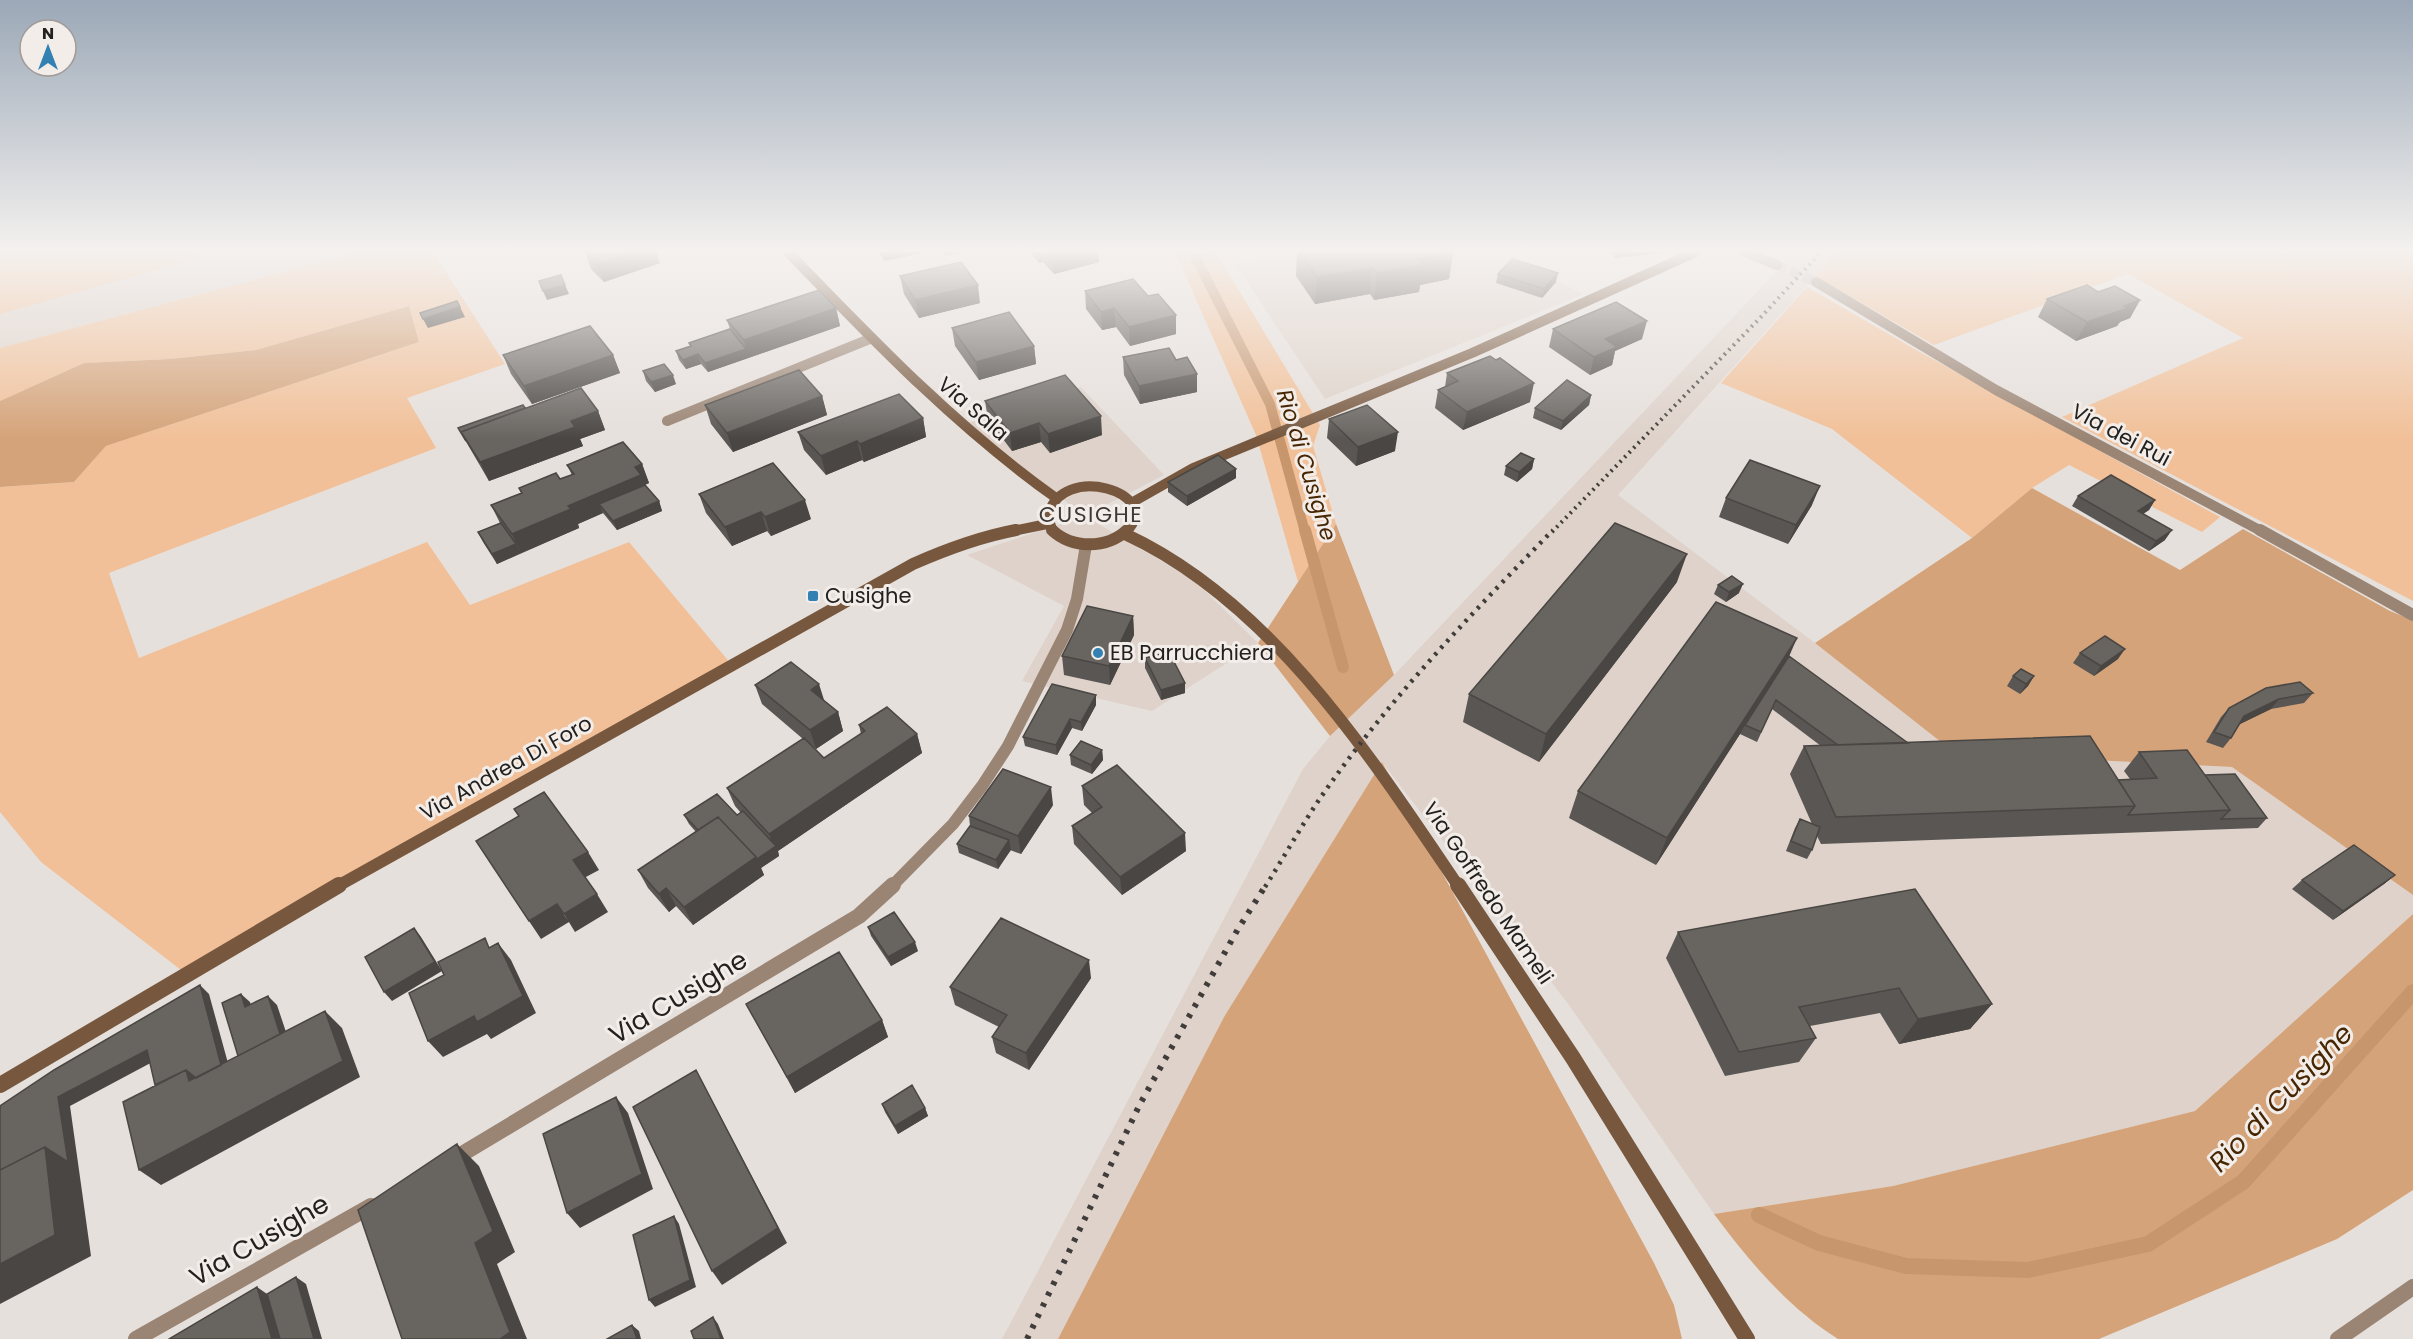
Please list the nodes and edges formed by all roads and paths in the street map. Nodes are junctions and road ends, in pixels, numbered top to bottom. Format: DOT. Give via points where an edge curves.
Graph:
graph roads {
  1 [pos="849,314"];
  2 [pos="1561,314"];
  3 [pos="1870,314"];
  4 [pos="872,338"];
  5 [pos="667,421"];
  6 [pos="1056,498"];
  7 [pos="1133,502"];
  8 [pos="1047,524"];
  9 [pos="1125,534"];
  10 [pos="1086,545"];
  11 [pos="2413,615"];
  12 [pos="0,1085"];
  13 [pos="434,1170"];
  14 [pos="383,1199"];
  15 [pos="2413,1287"];
  16 [pos="136,1339"];
  17 [pos="1747,1339"];
  18 [pos="2338,1339"];
  1 -- 4 [label="street, Via Sala"];
  2 -- 7 [label="street" via="1193,468"];
  3 -- 11 [label="street, Via dei Rui" via="1996,390"];
  4 -- 5 [label="street"];
  4 -- 6 [label="street, Via Sala" via="944,411"];
  6 -- 7 [label="street" via="1082,487 1097,486 1112,488"];
  6 -- 8 [label="street" via="1046,515"];
  7 -- 9 [label="street" via="1137,518"];
  8 -- 10 [label="street" via="1061,538"];
  8 -- 12 [label="street, Via Andrea Di Foro" via="985,536 913,564 355,876"];
  9 -- 10 [label="street"];
  9 -- 17 [label="street, Via Goffredo Mameli" via="1153,546 1201,576 1237,608 1311,687 1387,780 1573,1057"];
  10 -- 13 [label="street, Via Cusighe" via="1067,630 1008,746 953,824 907,873 859,916"];
  14 -- 16 [label="street, Via Cusighe"];
  15 -- 18 [label="street"];
}
